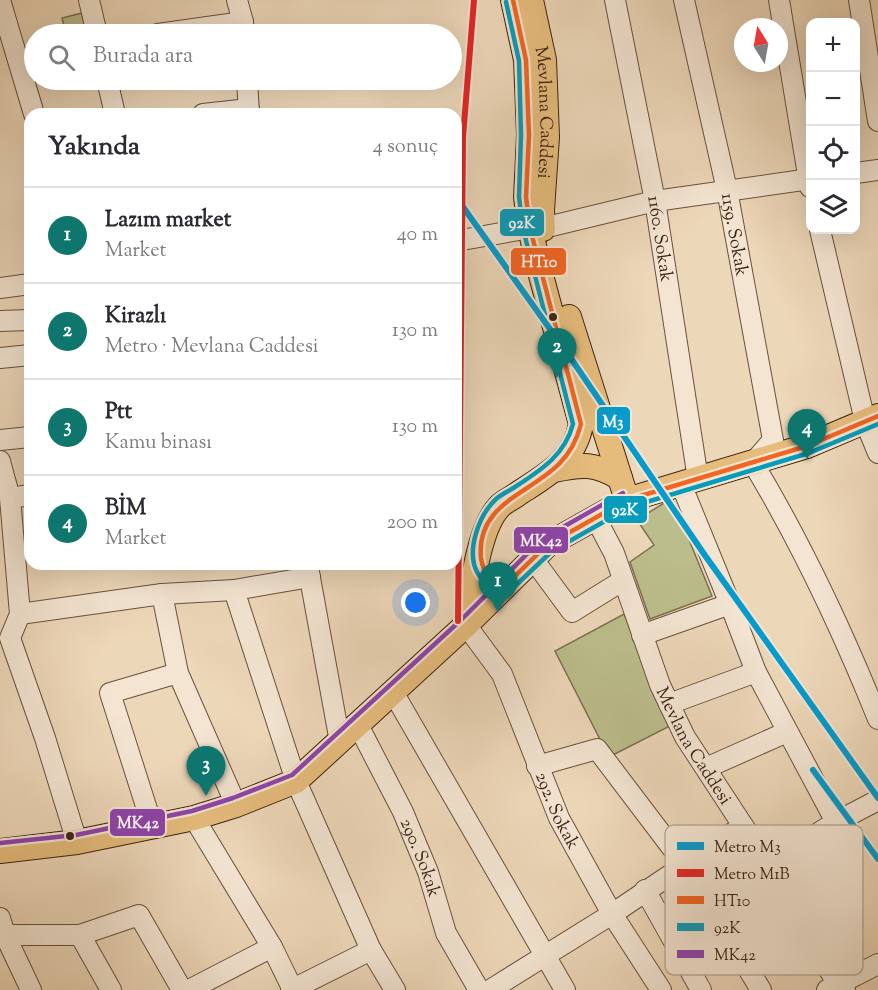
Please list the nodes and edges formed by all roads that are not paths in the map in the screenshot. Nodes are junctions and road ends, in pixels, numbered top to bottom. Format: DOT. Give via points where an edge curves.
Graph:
graph roads {
  1 [pos="0,0"];
  2 [pos="89,0"];
  3 [pos="237,0"];
  4 [pos="513,0"];
  5 [pos="531,0"];
  6 [pos="615,0"];
  7 [pos="684,0"];
  8 [pos="779,0"];
  9 [pos="860,0"];
  10 [pos="95,24"];
  11 [pos="242,24"];
  12 [pos="24,80"];
  13 [pos="27,90"];
  14 [pos="110,90"];
  15 [pos="248,90"];
  16 [pos="32,108"];
  17 [pos="114,108"];
  18 [pos="249,108"];
  19 [pos="878,121"];
  20 [pos="878,170"];
  21 [pos="860,172"];
  22 [pos="810,180"];
  23 [pos="806,182"];
  24 [pos="727,190"];
  25 [pos="655,201"];
  26 [pos="537,228"];
  27 [pos="821,234"];
  28 [pos="462,240"];
  29 [pos="24,285"];
  30 [pos="0,288"];
  31 [pos="24,320"];
  32 [pos="0,321"];
  33 [pos="24,356"];
  34 [pos="0,358"];
  35 [pos="871,418"];
  36 [pos="24,438"];
  37 [pos="0,440"];
  38 [pos="878,453"];
  39 [pos="0,461"];
  40 [pos="753,463"];
  41 [pos="554,470"];
  42 [pos="689,481"];
  43 [pos="624,489"];
  44 [pos="24,496"];
  45 [pos="10,498"];
  46 [pos="595,517"];
  47 [pos="23,548"];
  48 [pos="479,557"];
  49 [pos="533,559"];
  50 [pos="309,571"];
  51 [pos="622,581"];
  52 [pos="509,582"];
  53 [pos="234,590"];
  54 [pos="162,594"];
  55 [pos="730,604"];
  56 [pos="20,614"];
  57 [pos="466,625"];
  58 [pos="642,635"];
  59 [pos="5,639"];
  60 [pos="756,672"];
  61 [pos="178,673"];
  62 [pos="871,687"];
  63 [pos="393,692"];
  64 [pos="669,704"];
  65 [pos="878,719"];
  66 [pos="358,725"];
  67 [pos="787,732"];
  68 [pos="340,742"];
  69 [pos="537,766"];
  70 [pos="706,768"];
  71 [pos="296,781"];
  72 [pos="878,800"];
  73 [pos="236,805"];
  74 [pos="194,818"];
  75 [pos="837,822"];
  76 [pos="742,825"];
  77 [pos="832,825"];
  78 [pos="153,828"];
  79 [pos="665,840"];
  80 [pos="77,842"];
  81 [pos="0,851"];
  82 [pos="665,877"];
  83 [pos="645,890"];
  84 [pos="612,914"];
  85 [pos="2,926"];
  86 [pos="665,926"];
  87 [pos="80,934"];
  88 [pos="272,947"];
  89 [pos="371,950"];
  90 [pos="544,957"];
  91 [pos="878,964"];
  92 [pos="863,973"];
  93 [pos="693,975"];
  94 [pos="752,975"];
  95 [pos="859,975"];
  96 [pos="836,988"];
  97 [pos="31,990"];
  98 [pos="111,990"];
  99 [pos="182,990"];
  100 [pos="189,990"];
  101 [pos="292,990"];
  102 [pos="395,990"];
  103 [pos="479,990"];
  104 [pos="490,990"];
  105 [pos="565,990"];
  106 [pos="661,990"];
  107 [pos="701,990"];
  108 [pos="761,990"];
  1 -- 12 [label="street"];
  2 -- 10 [label="street"];
  3 -- 11 [label="street"];
  4 -- 26 [label="main road, Mevlana Caddesi" via="526,60 526,197"];
  5 -- 26 [label="main road, Mevlana Caddesi" via="544,60 547,137 542,210"];
  6 -- 25 [label="street, 1160. Sokak"];
  7 -- 24 [label="street, 1159. Sokak"];
  8 -- 22 [label="street"];
  9 -- 19 [label="street"];
  13 -- 16 [label="street"];
  14 -- 17 [label="street"];
  15 -- 18 [label="street"];
  20 -- 21 [label="street"];
  23 -- 24 [label="street"];
  24 -- 25 [label="street"];
  24 -- 40 [label="street, 1159. Sokak" via="772,440"];
  25 -- 26 [label="street"];
  25 -- 42 [label="street, 1160. Sokak"];
  26 -- 28 [label="street"];
  26 -- 41 [label="main road, Mevlana Caddesi" via="539,268 581,424 578,441"];
  26 -- 43 [label="main road, Mevlana Caddesi" via="550,256"];
  27 -- 35 [label="street"];
  29 -- 30 [label="street"];
  31 -- 32 [label="street"];
  33 -- 34 [label="street"];
  35 -- 38 [label="street"];
  35 -- 40 [label="main road" via="807,446"];
  36 -- 37 [label="street"];
  39 -- 45 [label="street"];
  40 -- 42 [label="main road"];
  40 -- 62 [label="street" via="784,515"];
  41 -- 43 [label="main road" via="581,464 604,469"];
  41 -- 48 [label="main road, Mevlana Caddesi" via="499,507 487,528"];
  42 -- 43 [label="main road"];
  42 -- 55 [label="street, 1160. Sokak"];
  43 -- 46 [label="main road"];
  44 -- 45 [label="street"];
  45 -- 47 [label="street"];
  46 -- 49 [label="main road" via="547,545"];
  46 -- 51 [label="street, Mevlana Caddesi" via="614,553"];
  47 -- 56 [label="street"];
  48 -- 52 [label="main road" via="484,572 498,583"];
  48 -- 57 [label="main road, Mevlana Caddesi"];
  49 -- 51 [label="street" via="572,612"];
  49 -- 52 [label="main road"];
  50 -- 53 [label="street"];
  50 -- 68 [label="street"];
  51 -- 58 [label="street, Mevlana Caddesi"];
  52 -- 57 [label="main road"];
  53 -- 54 [label="street"];
  53 -- 71 [label="street"];
  54 -- 56 [label="street"];
  54 -- 61 [label="street"];
  55 -- 58 [label="street"];
  55 -- 60 [label="street, 1160. Sokak"];
  56 -- 59 [label="street"];
  57 -- 63 [label="main road"];
  57 -- 69 [label="street, 292. Sokak" via="502,675"];
  58 -- 64 [label="street, Mevlana Caddesi"];
  59 -- 80 [label="street" via="45,738"];
  60 -- 64 [label="street"];
  60 -- 67 [label="street, 1160. Sokak"];
  61 -- 73 [label="street"];
  61 -- 78 [label="street" via="110,693"];
  62 -- 65 [label="street"];
  63 -- 66 [label="main road"];
  63 -- 90 [label="street"];
  64 -- 70 [label="street, Mevlana Caddesi"];
  66 -- 68 [label="main road"];
  66 -- 103 [label="street, 290. Sokak" via="403,812 428,872 446,933"];
  67 -- 70 [label="street"];
  67 -- 75 [label="street, 1160. Sokak"];
  68 -- 71 [label="main road"];
  69 -- 79 [label="street" via="597,749"];
  69 -- 84 [label="street, 292. Sokak" via="559,819"];
  70 -- 76 [label="street, Mevlana Caddesi"];
  71 -- 73 [label="main road"];
  71 -- 89 [label="street"];
  72 -- 75 [label="street"];
  73 -- 74 [label="main road"];
  74 -- 78 [label="main road"];
  74 -- 88 [label="street"];
  75 -- 77 [label="street"];
  78 -- 80 [label="main road"];
  80 -- 81 [label="main road"];
  82 -- 83 [label="street"];
  83 -- 84 [label="street"];
  83 -- 86 [label="street"];
  84 -- 90 [label="street"];
  84 -- 106 [label="street, 292. Sokak"];
  85 -- 87 [label="street"];
  85 -- 97 [label="street"];
  87 -- 98 [label="street"];
  87 -- 99 [label="street" via="139,915"];
  88 -- 100 [label="street"];
  88 -- 101 [label="street"];
  89 -- 101 [label="street"];
  89 -- 102 [label="street"];
  90 -- 104 [label="street"];
  90 -- 105 [label="street"];
  91 -- 92 [label="street"];
  93 -- 107 [label="street"];
  94 -- 108 [label="street"];
  95 -- 96 [label="street"];
}
